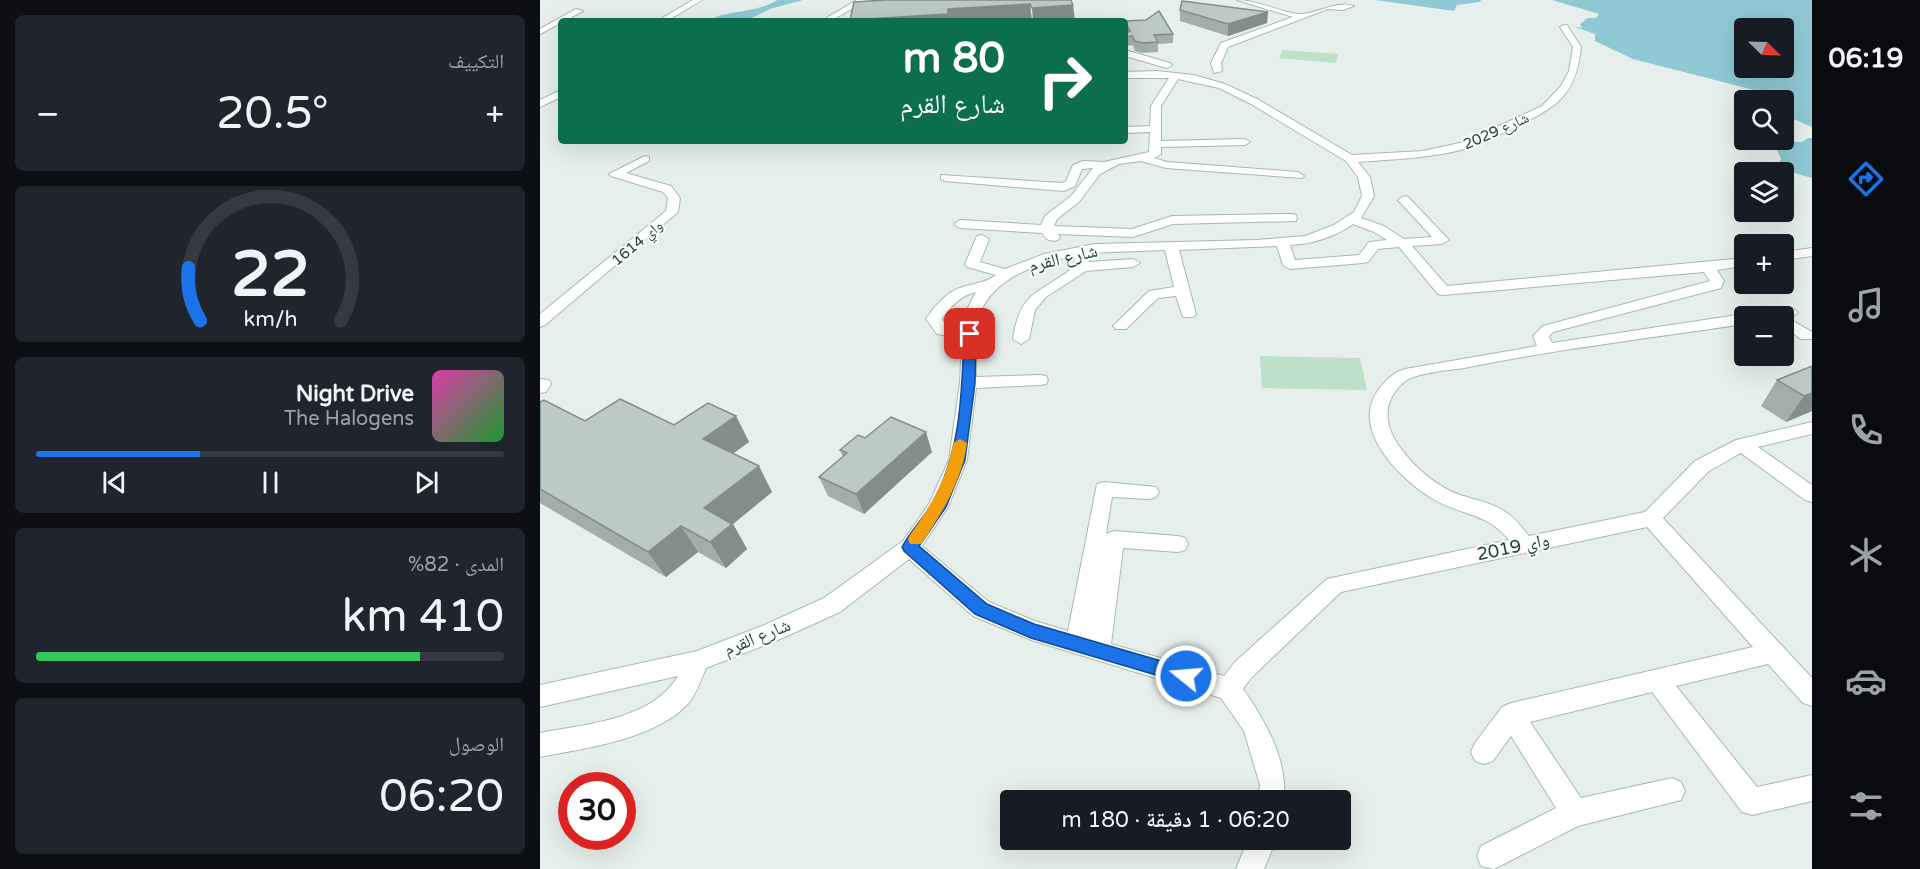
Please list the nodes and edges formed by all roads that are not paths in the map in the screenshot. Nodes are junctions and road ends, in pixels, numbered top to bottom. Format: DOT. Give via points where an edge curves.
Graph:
graph roads {
  1 [pos="698,0"];
  2 [pos="862,0"];
  3 [pos="1241,0"];
  4 [pos="1336,7"];
  5 [pos="579,11"];
  6 [pos="1301,16"];
  7 [pos="566,18"];
  8 [pos="666,18"];
  9 [pos="830,18"];
  10 [pos="558,22"];
  11 [pos="1564,27"];
  12 [pos="540,32"];
  13 [pos="1130,55"];
  14 [pos="1167,65"];
  15 [pos="1128,68"];
  16 [pos="1156,69"];
  17 [pos="1128,70"];
  18 [pos="1209,70"];
  19 [pos="1175,76"];
  20 [pos="1194,78"];
  21 [pos="558,86"];
  22 [pos="543,89"];
  23 [pos="558,95"];
  24 [pos="1255,102"];
  25 [pos="540,104"];
  26 [pos="1156,129"];
  27 [pos="1128,130"];
  28 [pos="1245,142"];
  29 [pos="1157,144"];
  30 [pos="645,159"];
  31 [pos="1145,159"];
  32 [pos="1350,159"];
  33 [pos="1105,165"];
  34 [pos="1298,176"];
  35 [pos="945,177"];
  36 [pos="1404,200"];
  37 [pos="1292,218"];
  38 [pos="1352,219"];
  39 [pos="960,224"];
  40 [pos="1048,228"];
  41 [pos="982,238"];
  42 [pos="1282,242"];
  43 [pos="1403,244"];
  44 [pos="1171,246"];
  45 [pos="1127,247"];
  46 [pos="1081,251"];
  47 [pos="1812,252"];
  48 [pos="1794,255"];
  49 [pos="1133,263"];
  50 [pos="1734,263"];
  51 [pos="1082,267"];
  52 [pos="1708,267"];
  53 [pos="1006,274"];
  54 [pos="991,286"];
  55 [pos="1182,291"];
  56 [pos="1188,314"];
  57 [pos="1734,321"];
  58 [pos="540,322"];
  59 [pos="1121,326"];
  60 [pos="1794,327"];
  61 [pos="970,334"];
  62 [pos="1807,336"];
  63 [pos="1021,339"];
  64 [pos="1546,350"];
  65 [pos="1040,380"];
  66 [pos="968,383"];
  67 [pos="1812,428"];
  68 [pos="1742,444"];
  69 [pos="1149,492"];
  70 [pos="1812,495"];
  71 [pos="1651,518"];
  72 [pos="1178,544"];
  73 [pos="1525,544"];
  74 [pos="910,547"];
  75 [pos="1088,647"];
  76 [pos="1774,652"];
  77 [pos="698,661"];
  78 [pos="1658,680"];
  79 [pos="1229,689"];
  80 [pos="1812,694"];
  81 [pos="540,696"];
  82 [pos="1511,715"];
  83 [pos="540,746"];
  84 [pos="1485,752"];
  85 [pos="1812,788"];
  86 [pos="1272,790"];
  87 [pos="1672,791"];
  88 [pos="1575,813"];
  89 [pos="1258,850"];
  90 [pos="1491,856"];
  91 [pos="1250,869"];
  1 -- 8 [label="street"];
  2 -- 9 [label="street"];
  3 -- 6 [label="street"];
  4 -- 6 [label="street"];
  5 -- 7 [label="street"];
  6 -- 18 [label="street" via="1224,45"];
  10 -- 12 [label="street"];
  11 -- 32 [label="street, 2029 شارع" via="1577,47 1574,71 1566,87 1546,108 1467,146 1423,154"];
  13 -- 14 [label="street"];
  13 -- 15 [label="street" via="1134,63"];
  14 -- 16 [label="street, شارع القرم"];
  14 -- 18 [label="street, شارع القرم"];
  16 -- 17 [label="street, شارع القرم"];
  16 -- 19 [label="street, شارع القرم"];
  18 -- 20 [label="street" via="1208,75"];
  18 -- 24 [label="street, شارع القرم" via="1236,81"];
  19 -- 20 [label="street, شارع القرم"];
  19 -- 26 [label="street" via="1156,106"];
  20 -- 24 [label="street, شارع القرم"];
  21 -- 22 [label="street"];
  23 -- 25 [label="street"];
  24 -- 32 [label="street, شارع القرم"];
  26 -- 27 [label="street"];
  26 -- 29 [label="street"];
  28 -- 29 [label="street"];
  29 -- 31 [label="street" via="1155,154"];
  30 -- 58 [label="street, واي 1614" via="615,174 667,189 674,198 672,212"];
  31 -- 33 [label="street"];
  31 -- 34 [label="street" via="1166,165"];
  32 -- 38 [label="street, شارع القرم" via="1364,177 1368,196"];
  33 -- 35 [label="street" via="1077,167 1071,183 1064,187"];
  33 -- 40 [label="street" via="1092,174 1077,197 1051,217"];
  36 -- 43 [label="street" via="1442,240"];
  37 -- 40 [label="street" via="1172,220 1133,233"];
  38 -- 42 [label="street, شارع القرم" via="1307,240"];
  38 -- 43 [label="street"];
  39 -- 40 [label="street"];
  40 -- 45 [label="street" via="1048,234 1057,239 1117,241"];
  41 -- 53 [label="street" via="972,264"];
  42 -- 43 [label="street" via="1290,265 1364,259 1374,245"];
  42 -- 44 [label="street, شارع القرم"];
  43 -- 52 [label="street" via="1443,291"];
  44 -- 45 [label="street, شارع القرم"];
  44 -- 55 [label="street"];
  45 -- 46 [label="street, شارع القرم"];
  46 -- 51 [label="street"];
  46 -- 53 [label="street, شارع القرم" via="1049,257"];
  47 -- 48 [label="street"];
  49 -- 51 [label="street"];
  50 -- 52 [label="street"];
  51 -- 63 [label="street" via="1028,304"];
  52 -- 64 [label="street" via="1716,285 1548,329 1541,336"];
  53 -- 54 [label="street, شارع القرم"];
  54 -- 61 [label="street, شارع القرم" via="984,291 970,319"];
  54 -- 61 [label="street" via="966,288 949,297 934,319 942,330"];
  55 -- 56 [label="street"];
  55 -- 59 [label="street" via="1154,294"];
  57 -- 64 [label="street"];
  60 -- 62 [label="street"];
  61 -- 66 [label="street, شارع القرم"];
  64 -- 73 [label="street" via="1405,374 1378,405 1383,438 1399,459 1440,494 1501,519"];
  65 -- 66 [label="street"];
  66 -- 74 [label="street, شارع القرم" via="958,460 938,507"];
  67 -- 68 [label="street"];
  68 -- 70 [label="street"];
  68 -- 71 [label="street" via="1702,466"];
  69 -- 75 [label="street" via="1104,489"];
  71 -- 73 [label="street, واي 2019"];
  71 -- 76 [label="street"];
  72 -- 75 [label="street" via="1114,539"];
  73 -- 79 [label="street, واي 2019" via="1335,585 1243,670"];
  74 -- 75 [label="street" via="981,609 1031,630"];
  74 -- 77 [label="street, شارع القرم" via="832,605"];
  75 -- 79 [label="street"];
  76 -- 78 [label="street"];
  76 -- 80 [label="street"];
  77 -- 81 [label="street, شارع القرم"];
  77 -- 83 [label="street" via="680,695 638,723"];
  78 -- 82 [label="street"];
  78 -- 85 [label="street" via="1752,802"];
  79 -- 86 [label="street" via="1255,726"];
  82 -- 84 [label="street"];
  82 -- 88 [label="street"];
  87 -- 88 [label="street"];
  88 -- 90 [label="street"];
  89 -- 91 [label="street"];
}
